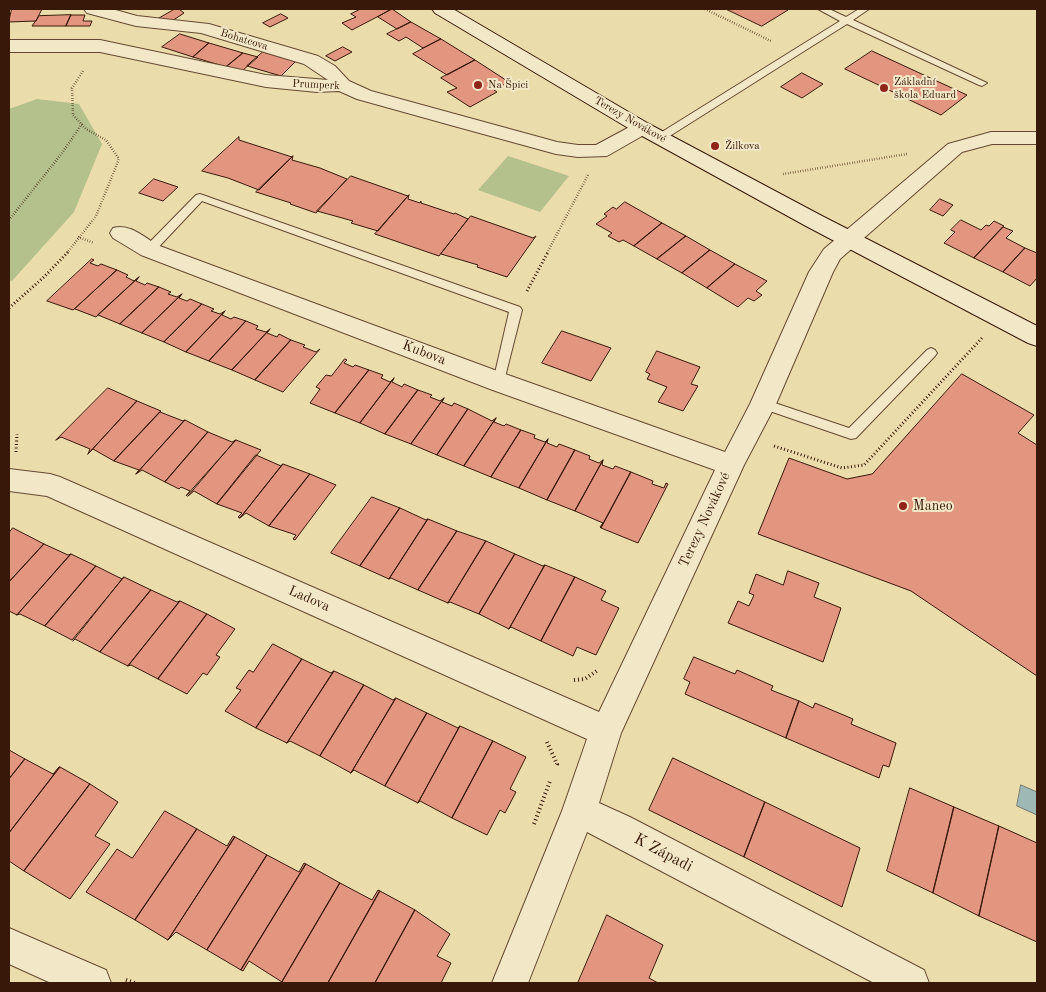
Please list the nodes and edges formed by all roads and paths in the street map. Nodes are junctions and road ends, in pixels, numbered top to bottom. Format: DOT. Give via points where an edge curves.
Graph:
graph roads {
  1 [pos="93,9"];
  2 [pos="192,9"];
  3 [pos="441,9"];
  4 [pos="705,9"];
  5 [pos="822,9"];
  6 [pos="865,9"];
  7 [pos="136,21"];
  8 [pos="847,21"];
  9 [pos="203,28"];
  10 [pos="772,42"];
  11 [pos="9,46"];
  12 [pos="100,46"];
  13 [pos="982,83"];
  14 [pos="342,85"];
  15 [pos="72,88"];
  16 [pos="82,124"];
  17 [pos="642,128"];
  18 [pos="661,137"];
  19 [pos="1037,138"];
  20 [pos="600,151"];
  21 [pos="907,154"];
  22 [pos="774,175"];
  23 [pos="9,220"];
  24 [pos="120,233"];
  25 [pos="78,237"];
  26 [pos="848,239"];
  27 [pos="97,244"];
  28 [pos="149,250"];
  29 [pos="9,308"];
  30 [pos="516,310"];
  31 [pos="1037,337"];
  32 [pos="931,353"];
  33 [pos="499,382"];
  34 [pos="763,404"];
  35 [pos="17,434"];
  36 [pos="731,465"];
  37 [pos="13,467"];
  38 [pos="601,667"];
  39 [pos="569,681"];
  40 [pos="606,731"];
  41 [pos="545,739"];
  42 [pos="579,811"];
  43 [pos="532,831"];
  44 [pos="9,946"];
  45 [pos="93,983"];
  46 [pos="510,983"];
  47 [pos="911,983"];
  1 -- 7 [label="street, Bohatcova"];
  2 -- 9 [label="street" via="199,15"];
  3 -- 17 [label="street, Terezy Novákové"];
  4 -- 10 [label="path"];
  5 -- 8 [label="lane"];
  6 -- 8 [label="lane"];
  7 -- 9 [label="street, Bohatcova"];
  7 -- 12 [label="street"];
  8 -- 13 [label="lane"];
  8 -- 18 [label="lane"];
  9 -- 14 [label="street, Bohatcova" via="311,60 327,67"];
  11 -- 12 [label="street, Prumperk"];
  12 -- 14 [label="street, Prumperk" via="266,81"];
  14 -- 20 [label="street, Prumperk" via="364,95 556,148"];
  15 -- 16 [label="path" via="73,115"];
  16 -- 23 [label="path"];
  16 -- 25 [label="path" via="106,140 119,158 96,215"];
  17 -- 18 [label="street, Terezy Novákové"];
  17 -- 20 [label="street"];
  18 -- 26 [label="street, Terezy Novákové"];
  19 -- 26 [label="street, Terezy Novákové" via="991,138 955,148"];
  20 -- 30 [label="path"];
  21 -- 22 [label="path"];
  24 -- 28 [label="street, Kubova"];
  25 -- 27 [label="path"];
  25 -- 29 [label="path" via="41,279"];
  26 -- 31 [label="street"];
  26 -- 34 [label="street, Terezy Novákové" via="832,254 821,272"];
  28 -- 30 [label="lane" via="200,197"];
  28 -- 33 [label="street, Kubova"];
  30 -- 33 [label="lane"];
  32 -- 34 [label="lane" via="851,434"];
  33 -- 36 [label="street, Kubova"];
  34 -- 36 [label="street, Terezy Novákové"];
  35 -- 37 [label="path"];
  36 -- 40 [label="street, Terezy Novákové"];
  37 -- 40 [label="street, Ladova"];
  38 -- 39 [label="path" via="585,679"];
  40 -- 42 [label="street, Terezy Novákové"];
  41 -- 43 [label="path" via="557,764"];
  42 -- 46 [label="street"];
  42 -- 47 [label="street, K Západi"];
  44 -- 45 [label="street"];
}
